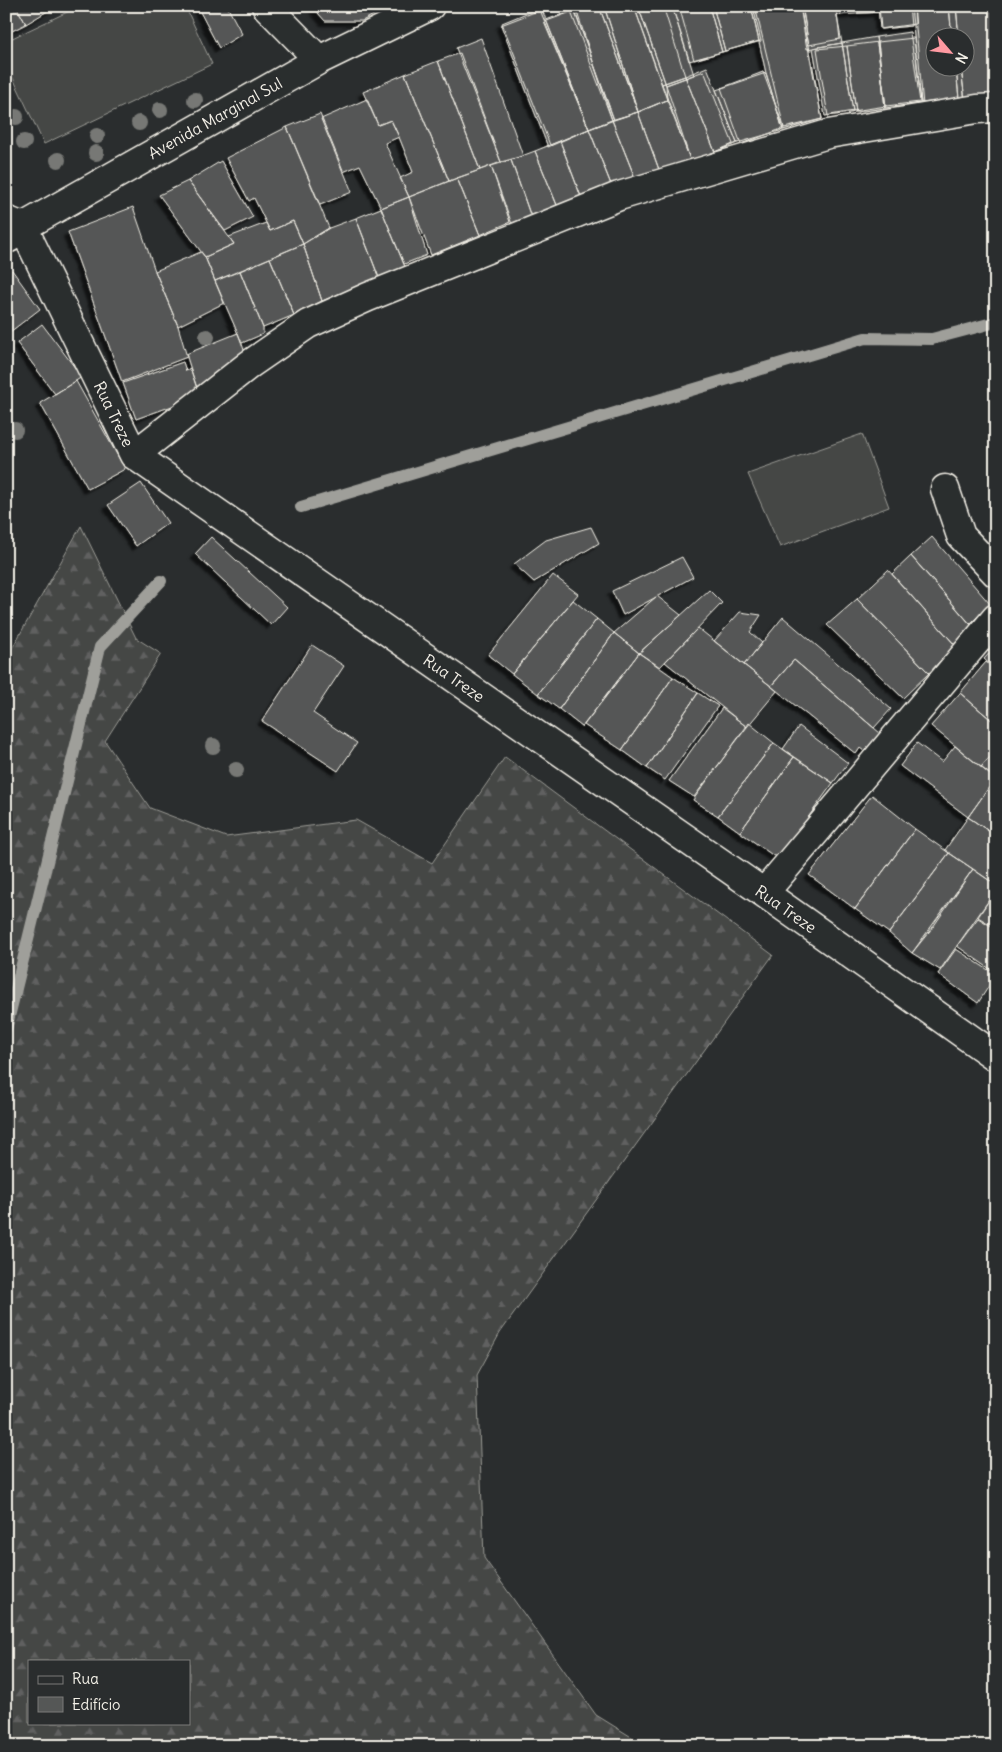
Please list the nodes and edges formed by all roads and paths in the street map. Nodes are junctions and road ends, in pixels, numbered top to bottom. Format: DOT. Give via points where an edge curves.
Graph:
graph roads {
  1 [pos="266,6"];
  2 [pos="430,6"];
  3 [pos="319,60"];
  4 [pos="996,108"];
  5 [pos="12,229"];
  6 [pos="134,455"];
  7 [pos="945,489"];
  8 [pos="996,573"];
  9 [pos="996,618"];
  10 [pos="764,893"];
  11 [pos="996,1057"];
  1 -- 3 [label="street"];
  2 -- 3 [label="street, Avenida Marginal Sul"];
  3 -- 5 [label="street, Avenida Marginal Sul"];
  4 -- 6 [label="street" via="828,134 619,196 377,293 308,324 250,364"];
  5 -- 6 [label="street, Rua Treze"];
  6 -- 10 [label="street, Rua Treze"];
  7 -- 8 [label="street" via="961,536"];
  9 -- 10 [label="street"];
  10 -- 11 [label="street, Rua Treze"];
}
